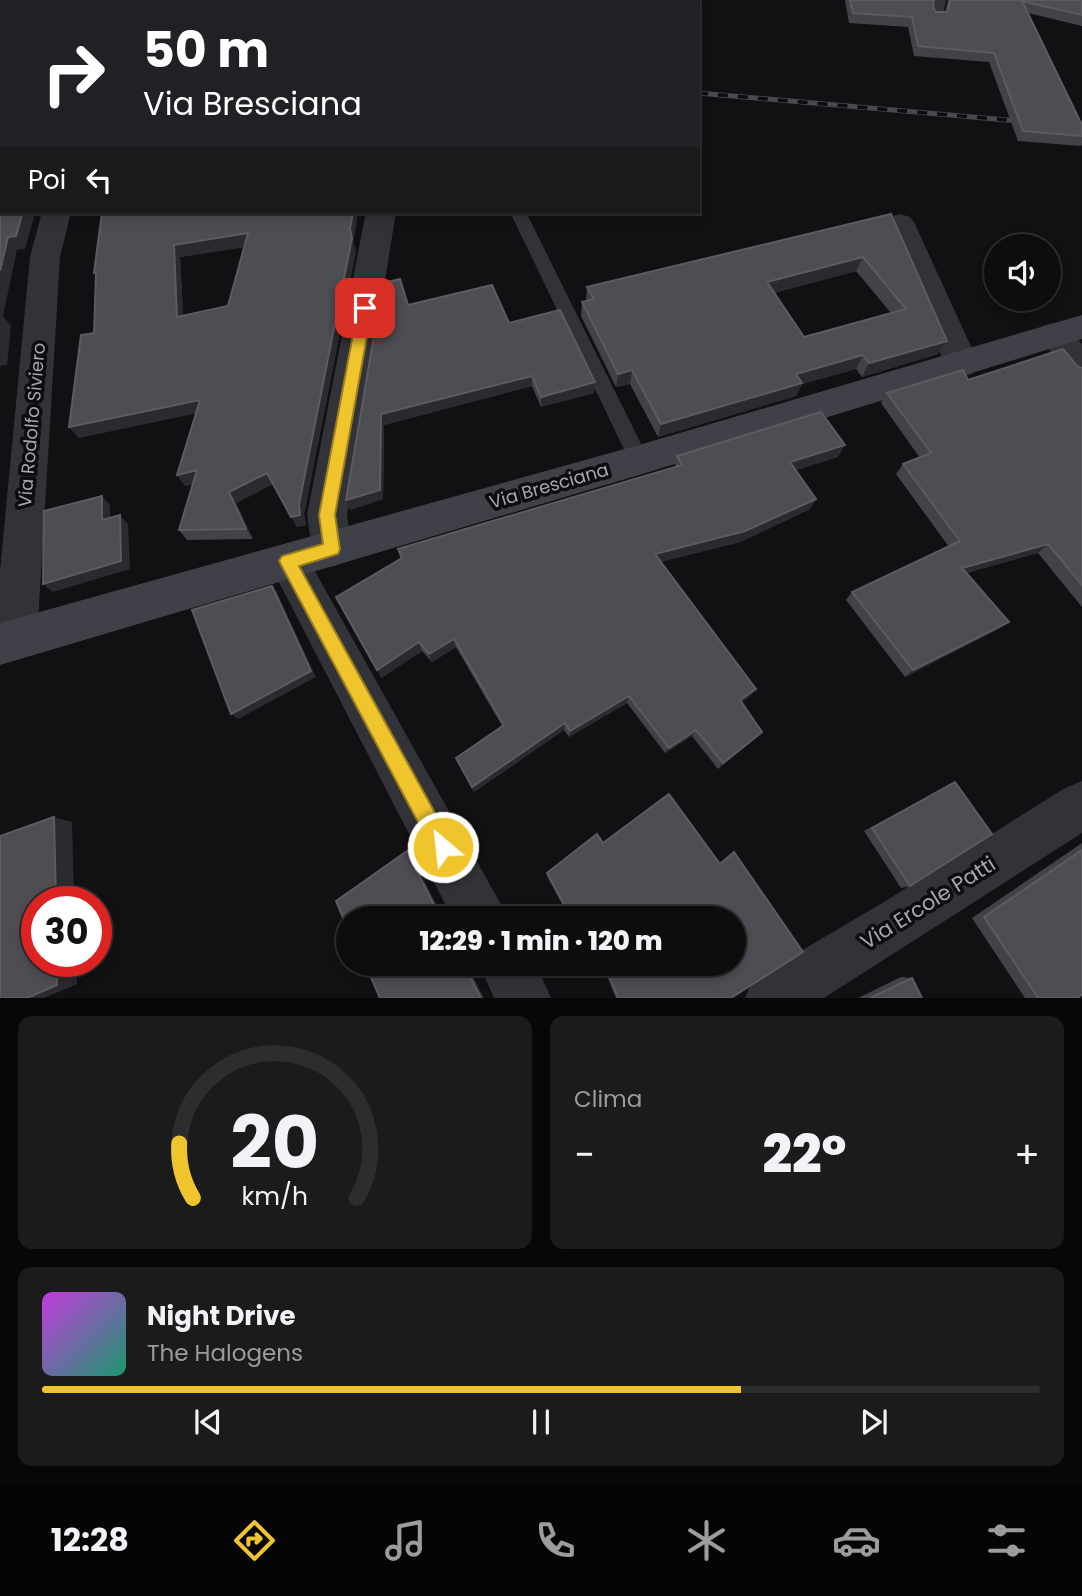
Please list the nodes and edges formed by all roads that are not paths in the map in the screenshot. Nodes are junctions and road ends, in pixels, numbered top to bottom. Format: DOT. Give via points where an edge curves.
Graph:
graph roads {
  1 [pos="940,0"];
  2 [pos="938,17"];
  3 [pos="56,214"];
  4 [pos="381,214"];
  5 [pos="519,214"];
  6 [pos="900,224"];
  7 [pos="1068,331"];
  8 [pos="962,364"];
  9 [pos="1082,366"];
  10 [pos="639,460"];
  11 [pos="332,549"];
  12 [pos="288,561"];
  13 [pos="7,642"];
  14 [pos="1082,805"];
  15 [pos="474,906"];
  16 [pos="512,976"];
  17 [pos="524,998"];
  18 [pos="772,998"];
  1 -- 2 [label="lane"];
  3 -- 13 [label="street, Via Rodolfo Siviero" via="46,257"];
  4 -- 11 [label="street" via="327,515"];
  5 -- 10 [label="lane"];
  6 -- 8 [label="street"];
  7 -- 8 [label="main road, Via Bresciana"];
  7 -- 9 [label="street"];
  8 -- 10 [label="main road, Via Bresciana"];
  10 -- 11 [label="main road, Via Bresciana"];
  11 -- 12 [label="main road, Via Bresciana"];
  12 -- 13 [label="main road, Via Bresciana"];
  12 -- 15 [label="street"];
  14 -- 18 [label="street, Via Ercole Patti"];
  16 -- 17 [label="street"];
}
